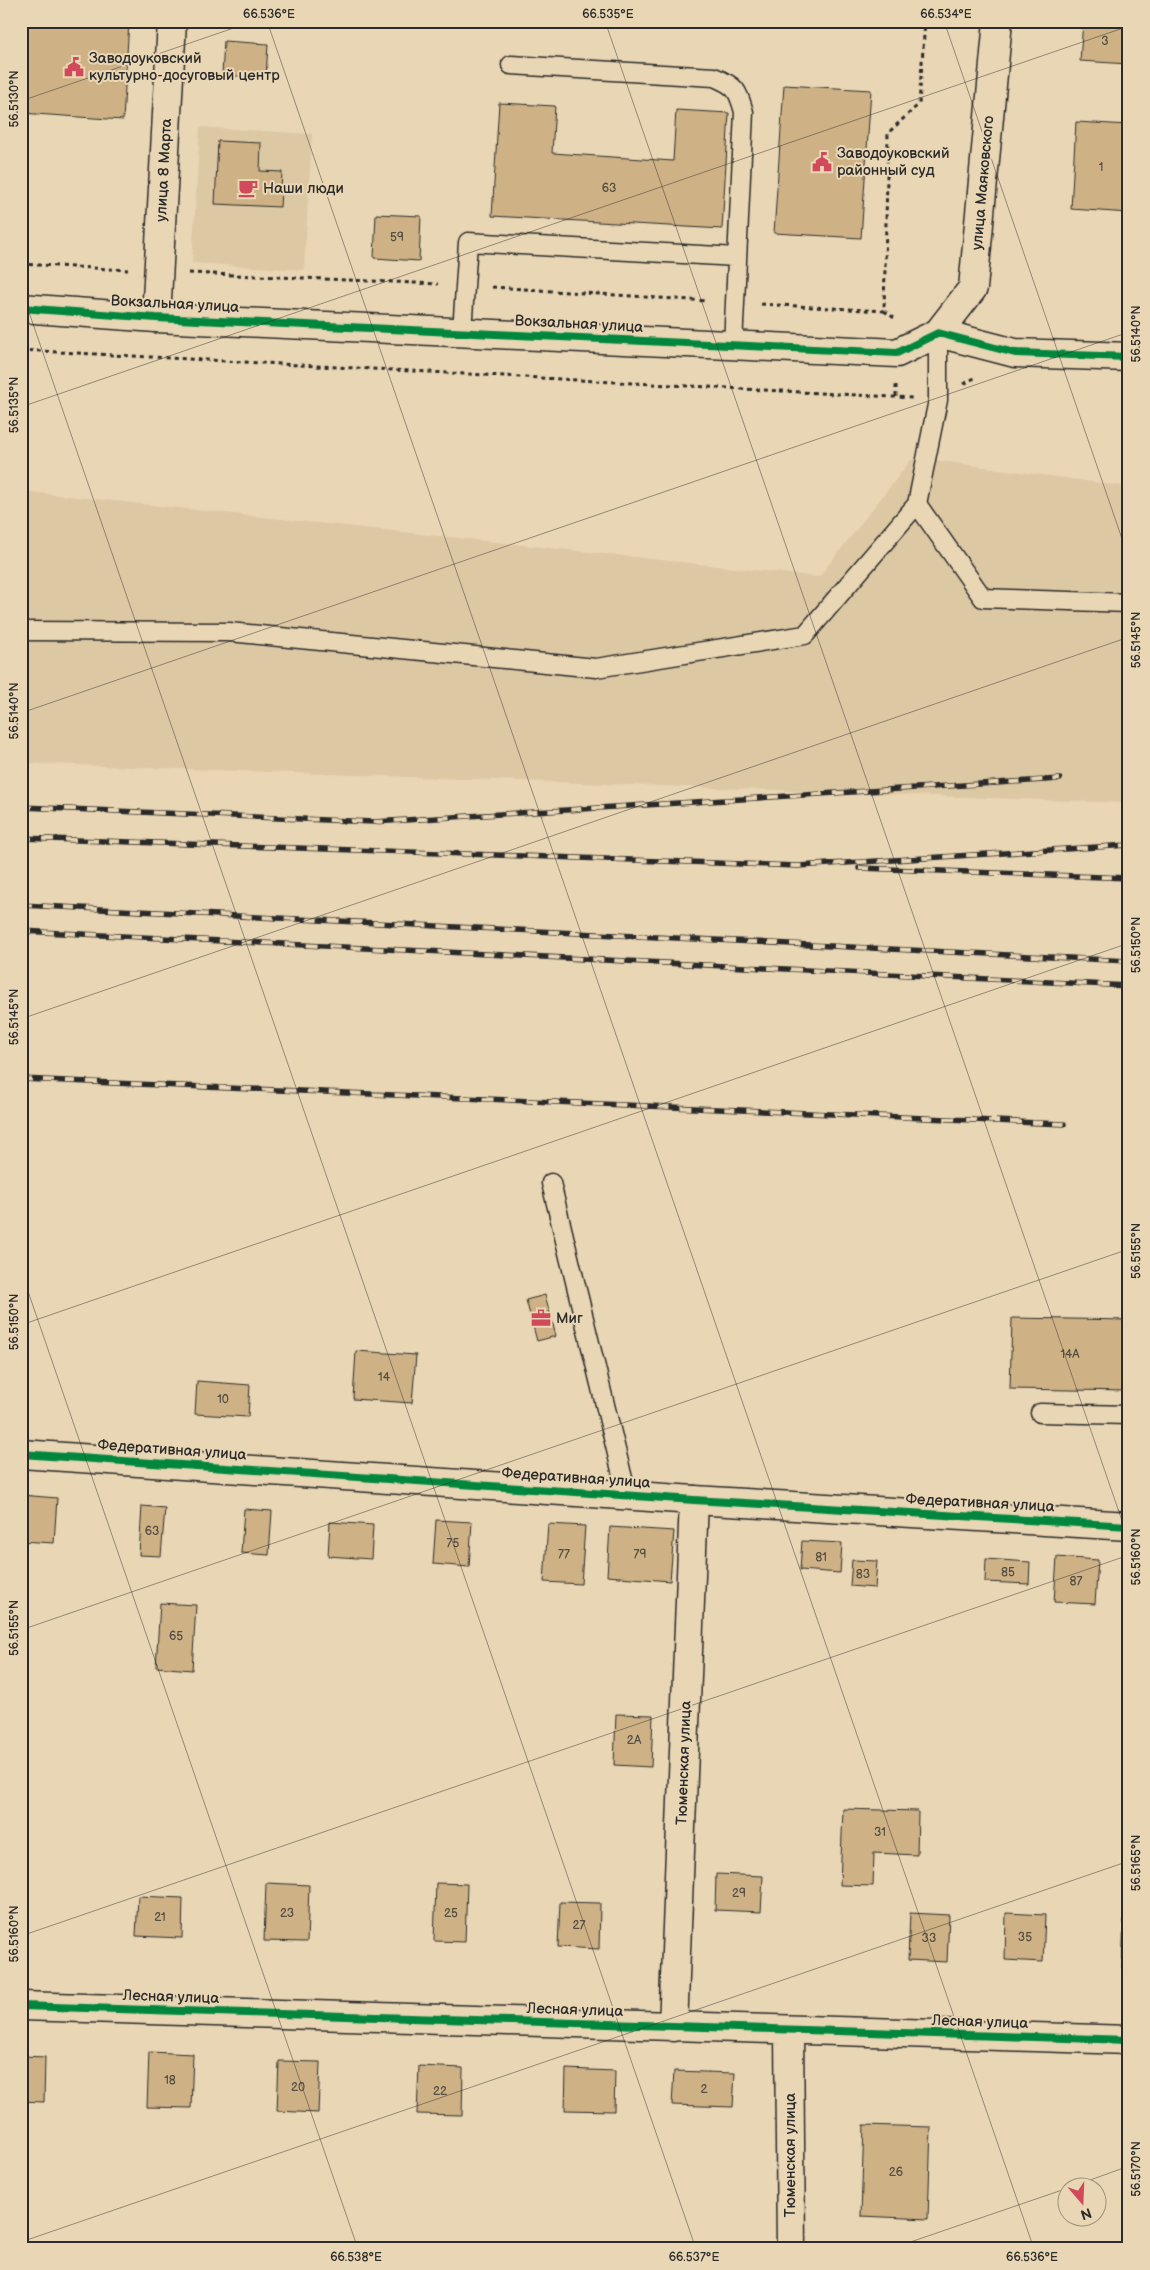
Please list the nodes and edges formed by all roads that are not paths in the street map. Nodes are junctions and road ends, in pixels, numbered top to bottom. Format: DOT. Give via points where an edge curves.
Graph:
graph roads {
  1 [pos="172,21"];
  2 [pos="998,21"];
  3 [pos="511,65"];
  4 [pos="737,257"];
  5 [pos="21,308"];
  6 [pos="156,318"];
  7 [pos="462,332"];
  8 [pos="938,332"];
  9 [pos="732,345"];
  10 [pos="1129,357"];
  11 [pos="917,504"];
  12 [pos="1129,603"];
  13 [pos="21,631"];
  14 [pos="551,1183"];
  15 [pos="1040,1413"];
  16 [pos="1129,1415"];
  17 [pos="21,1454"];
  18 [pos="627,1495"];
  19 [pos="694,1500"];
  20 [pos="1129,1526"];
  21 [pos="21,2006"];
  22 [pos="673,2027"];
  23 [pos="789,2031"];
  24 [pos="1129,2040"];
  25 [pos="791,2249"];
  1 -- 6 [label="street, улица 8 Марта"];
  2 -- 8 [label="street, улица Маяковского" via="974,288"];
  3 -- 4 [label="lane" via="714,78 731,84 739,94 744,112"];
  4 -- 7 [label="lane" via="468,242"];
  4 -- 9 [label="lane"];
  5 -- 6 [label="street, Вокзальная улица"];
  6 -- 7 [label="street, Вокзальная улица"];
  7 -- 9 [label="street, Вокзальная улица"];
  8 -- 9 [label="street, Вокзальная улица" via="897,353"];
  8 -- 10 [label="street" via="1015,353"];
  8 -- 11 [label="lane" via="938,400"];
  11 -- 12 [label="lane" via="983,598"];
  11 -- 13 [label="lane" via="805,635 596,668 229,632"];
  14 -- 18 [label="lane"];
  15 -- 16 [label="lane"];
  17 -- 18 [label="street, Федеративная улица"];
  18 -- 19 [label="street, Федеративная улица"];
  19 -- 20 [label="street, Федеративная улица"];
  19 -- 22 [label="street, Тюменская улица"];
  21 -- 22 [label="street, Лесная улица"];
  22 -- 23 [label="street, Лесная улица"];
  23 -- 24 [label="street, Лесная улица"];
  23 -- 25 [label="street, Тюменская улица"];
}
